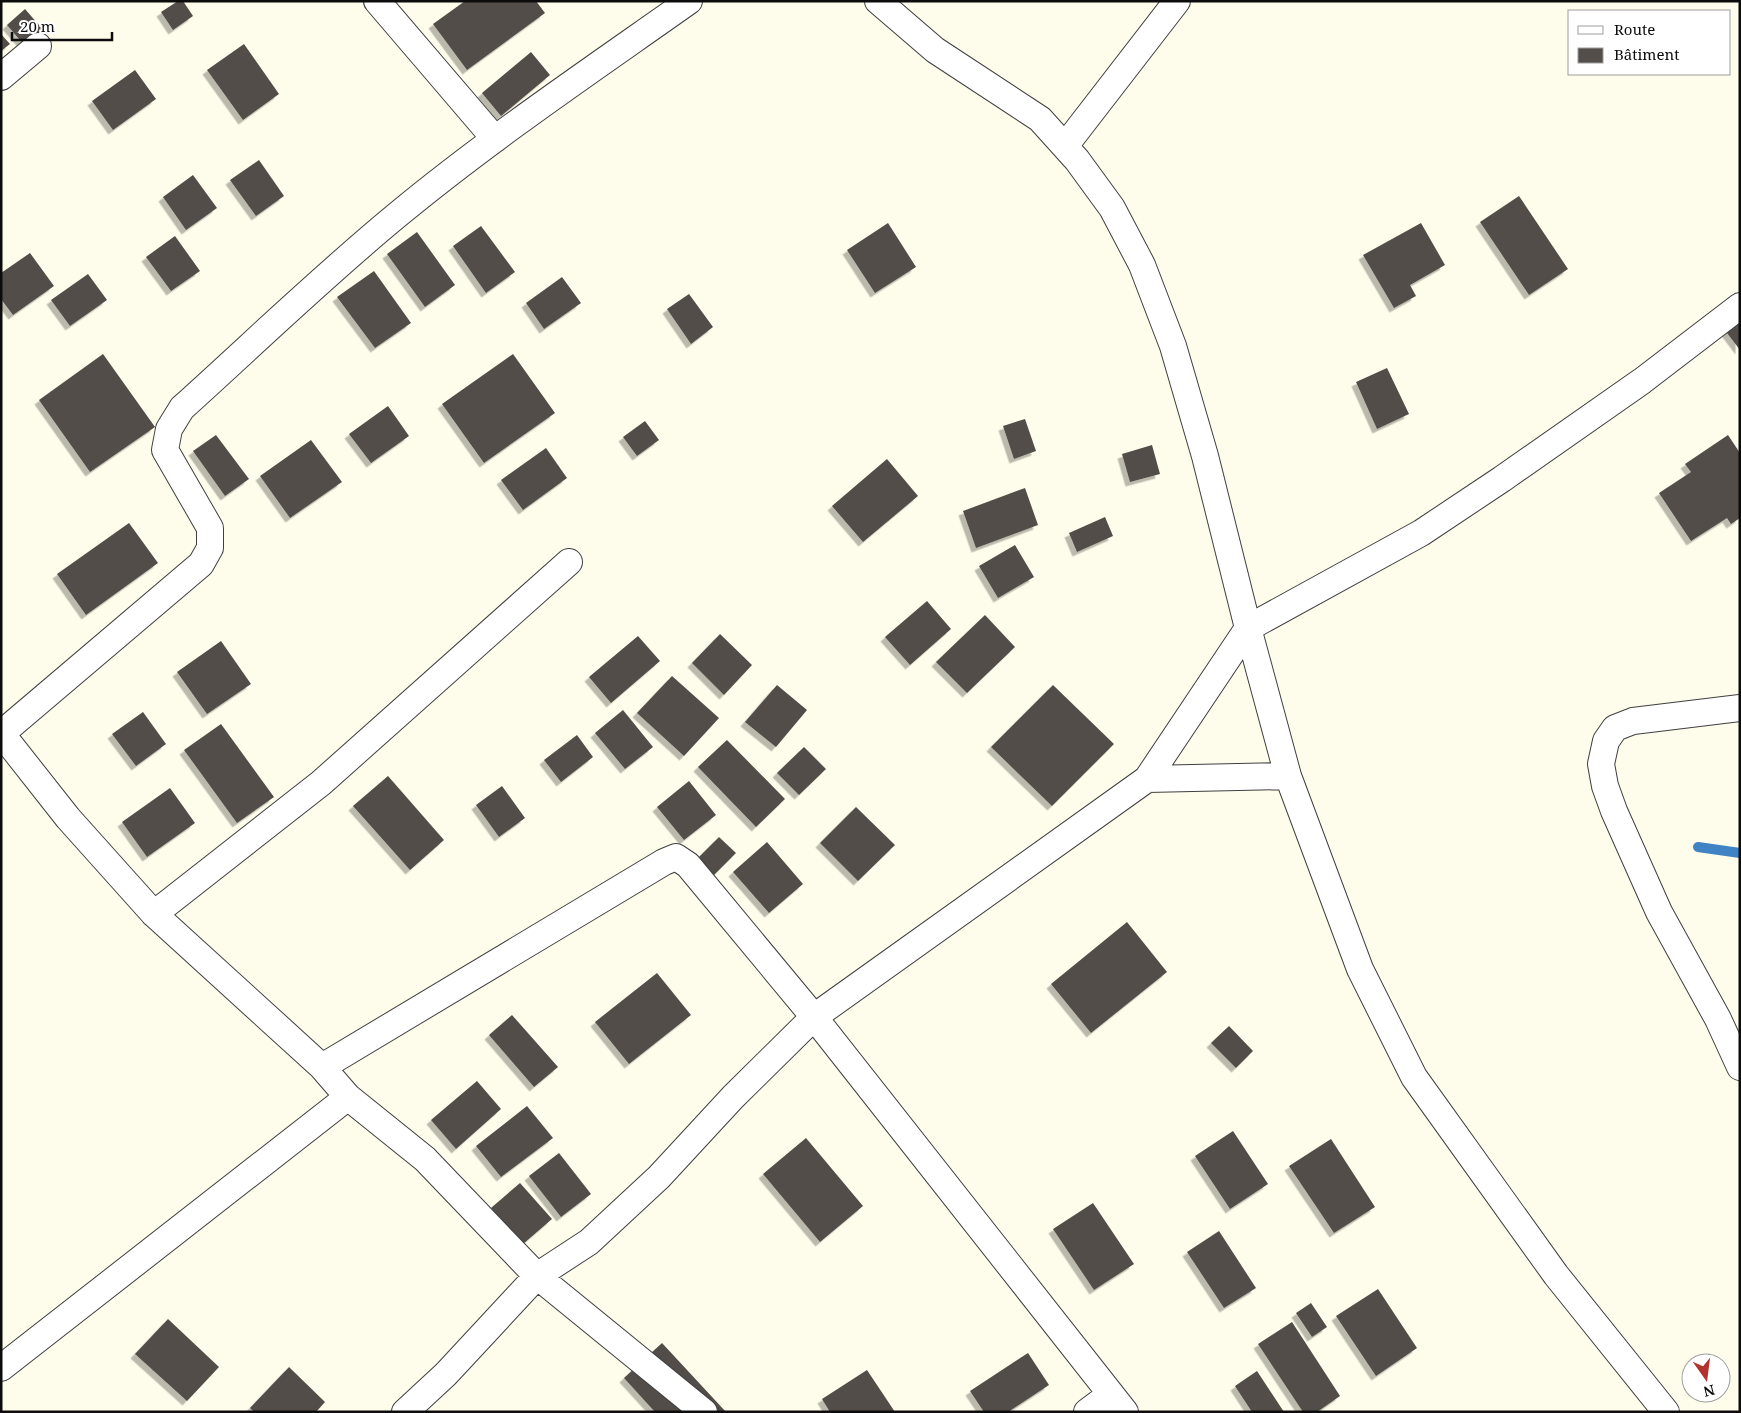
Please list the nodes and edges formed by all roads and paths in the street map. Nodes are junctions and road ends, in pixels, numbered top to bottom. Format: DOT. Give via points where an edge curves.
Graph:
graph roads {
  1 [pos="377,1"];
  2 [pos="689,1"];
  3 [pos="878,1"];
  4 [pos="1177,1"];
  5 [pos="38,46"];
  6 [pos="1,77"];
  7 [pos="495,139"];
  8 [pos="1065,146"];
  9 [pos="1740,306"];
  10 [pos="569,562"];
  11 [pos="1248,628"];
  12 [pos="1740,708"];
  13 [pos="2,733"];
  14 [pos="1288,776"];
  15 [pos="1147,779"];
  16 [pos="154,914"];
  17 [pos="814,1017"];
  18 [pos="322,1067"];
  19 [pos="1740,1067"];
  20 [pos="348,1097"];
  21 [pos="537,1276"];
  22 [pos="1,1368"];
  23 [pos="1118,1403"];
  24 [pos="405,1412"];
  25 [pos="704,1412"];
  26 [pos="1087,1412"];
  27 [pos="1666,1412"];
  1 -- 7 [label="street"];
  2 -- 7 [label="street"];
  3 -- 8 [label="street" via="935,50 1040,119"];
  4 -- 8 [label="street"];
  5 -- 6 [label="street"];
  7 -- 13 [label="street" via="389,222 182,408 170,429 165,450 210,528 210,548 201,564"];
  8 -- 11 [label="street" via="1112,208 1142,265 1173,346 1205,456"];
  9 -- 11 [label="street" via="1642,381 1421,533"];
  10 -- 16 [label="street" via="321,783"];
  11 -- 14 [label="street"];
  11 -- 15 [label="street"];
  12 -- 19 [label="street" via="1633,721 1615,728 1606,741 1601,764 1614,811 1659,912 1718,1019"];
  13 -- 16 [label="street" via="68,818"];
  14 -- 15 [label="street"];
  14 -- 27 [label="street" via="1360,969 1414,1077 1556,1275"];
  15 -- 17 [label="street"];
  16 -- 18 [label="street"];
  17 -- 18 [label="street" via="688,865 676,857"];
  17 -- 21 [label="street" via="733,1097 659,1177 589,1242"];
  17 -- 23 [label="street"];
  18 -- 20 [label="street"];
  20 -- 21 [label="street" via="425,1159"];
  20 -- 22 [label="street"];
  21 -- 24 [label="street" via="446,1374"];
  21 -- 25 [label="street"];
  23 -- 26 [label="street"];
}
